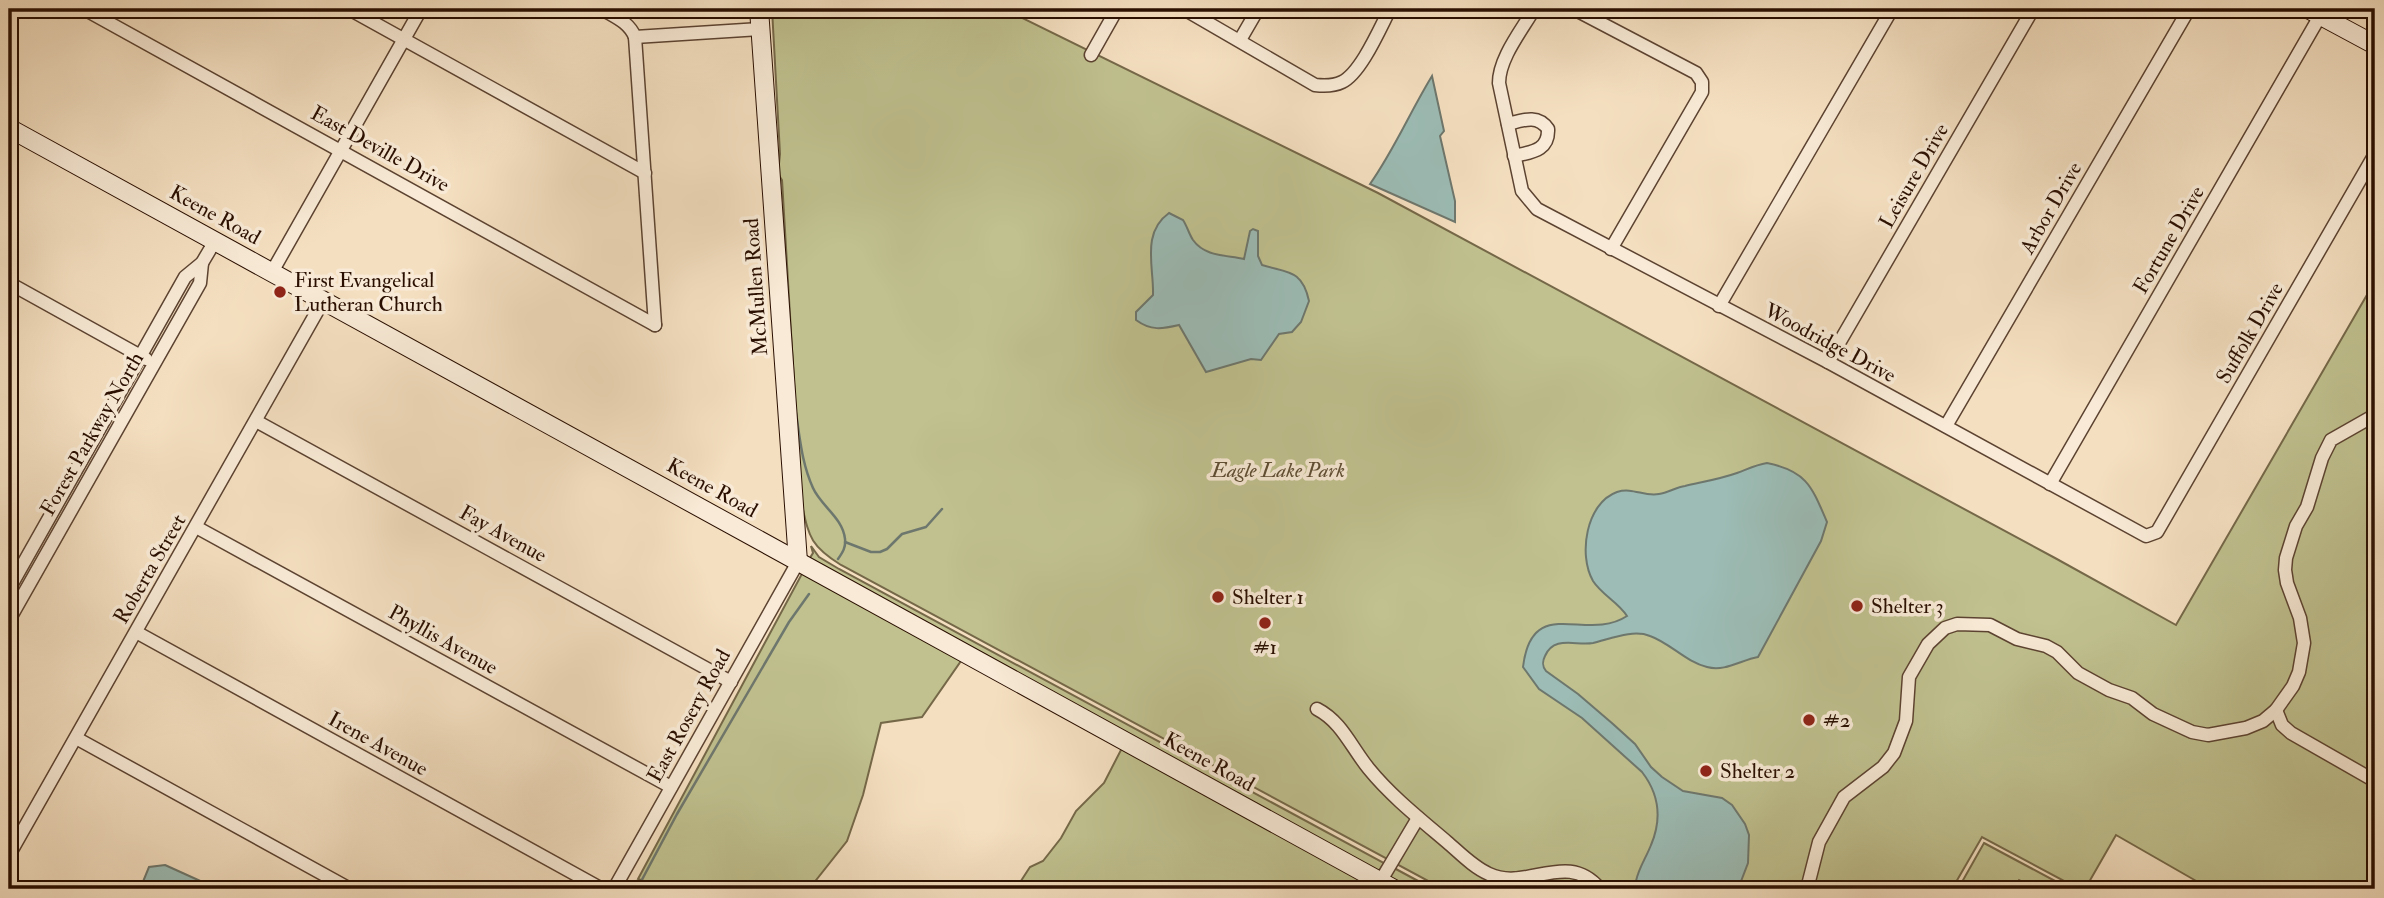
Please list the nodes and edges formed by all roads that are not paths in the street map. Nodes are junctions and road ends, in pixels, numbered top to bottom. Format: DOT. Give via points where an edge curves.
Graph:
graph roads {
  1 [pos="84,9"];
  2 [pos="349,9"];
  3 [pos="421,9"];
  4 [pos="602,9"];
  5 [pos="759,9"];
  6 [pos="1117,9"];
  7 [pos="1184,9"];
  8 [pos="1258,9"];
  9 [pos="1390,9"];
  10 [pos="1534,9"];
  11 [pos="1574,9"];
  12 [pos="1892,9"];
  13 [pos="2033,9"];
  14 [pos="2189,9"];
  15 [pos="2314,12"];
  16 [pos="760,29"];
  17 [pos="635,37"];
  18 [pos="404,38"];
  19 [pos="1240,40"];
  20 [pos="2375,45"];
  21 [pos="1091,55"];
  22 [pos="1507,124"];
  23 [pos="9,128"];
  24 [pos="342,150"];
  25 [pos="2375,155"];
  26 [pos="1514,156"];
  27 [pos="645,173"];
  28 [pos="215,241"];
  29 [pos="1611,249"];
  30 [pos="202,263"];
  31 [pos="272,272"];
  32 [pos="9,283"];
  33 [pos="323,300"];
  34 [pos="1719,306"];
  35 [pos="139,355"];
  36 [pos="1828,362"];
  37 [pos="154,363"];
  38 [pos="2375,415"];
  39 [pos="256,421"];
  40 [pos="1946,426"];
  41 [pos="2050,484"];
  42 [pos="196,527"];
  43 [pos="2157,531"];
  44 [pos="798,562"];
  45 [pos="9,589"];
  46 [pos="12,605"];
  47 [pos="9,620"];
  48 [pos="136,632"];
  49 [pos="731,682"];
  50 [pos="1317,709"];
  51 [pos="2276,710"];
  52 [pos="76,738"];
  53 [pos="2375,781"];
  54 [pos="671,787"];
  55 [pos="1418,818"];
  56 [pos="9,855"];
  57 [pos="1387,885"];
  58 [pos="350,889"];
  59 [pos="602,889"];
  60 [pos="614,889"];
  61 [pos="1600,889"];
  62 [pos="1807,889"];
  1 -- 24 [label="street, East Deville Drive"];
  2 -- 18 [label="street"];
  3 -- 18 [label="street"];
  4 -- 17 [label="street" via="623,21"];
  5 -- 16 [label="main road, McMullen Road"];
  6 -- 21 [label="street"];
  7 -- 19 [label="street"];
  8 -- 19 [label="street"];
  9 -- 19 [label="street" via="1355,71 1343,82 1329,86 1315,85"];
  10 -- 22 [label="street, Woodridge Drive" via="1499,73"];
  11 -- 29 [label="street" via="1696,73 1702,82 1702,92"];
  12 -- 34 [label="street"];
  13 -- 36 [label="street, Leisure Drive"];
  14 -- 40 [label="street, Arbor Drive"];
  15 -- 20 [label="main road"];
  15 -- 41 [label="street, Fortune Drive"];
  16 -- 17 [label="street"];
  16 -- 44 [label="main road, McMullen Road"];
  17 -- 27 [label="street"];
  18 -- 24 [label="street"];
  18 -- 27 [label="street"];
  22 -- 26 [label="street, Woodridge Drive"];
  22 -- 26 [label="street" via="1540,120 1548,130 1539,150"];
  23 -- 28 [label="main road, Keene Road"];
  24 -- 27 [label="street, East Deville Drive" via="655,325"];
  24 -- 31 [label="street"];
  25 -- 43 [label="street, Suffolk Drive"];
  26 -- 29 [label="street, Woodridge Drive" via="1522,191 1537,209"];
  28 -- 30 [label="street, Forest Parkway North"];
  28 -- 31 [label="main road, Keene Road"];
  29 -- 34 [label="street, Woodridge Drive"];
  30 -- 35 [label="street, Forest Parkway North" via="185,278"];
  30 -- 37 [label="street, Forest Parkway North" via="200,283"];
  31 -- 33 [label="main road, Keene Road"];
  32 -- 35 [label="street"];
  33 -- 39 [label="street, Roberta Street"];
  33 -- 44 [label="main road, Keene Road"];
  34 -- 36 [label="street, Woodridge Drive"];
  35 -- 37 [label="street"];
  35 -- 45 [label="street, Forest Parkway North"];
  36 -- 40 [label="street, Woodridge Drive"];
  37 -- 46 [label="street, Forest Parkway North"];
  38 -- 51 [label="street" via="2332,440 2296,526 2285,570 2304,643 2299,672"];
  39 -- 42 [label="street, Roberta Street"];
  39 -- 49 [label="street, Fay Avenue"];
  40 -- 41 [label="street, Woodridge Drive"];
  41 -- 43 [label="street, Woodridge Drive" via="2146,536"];
  42 -- 48 [label="street, Roberta Street"];
  42 -- 54 [label="street, Phyllis Avenue"];
  44 -- 49 [label="street, East Rosery Road"];
  44 -- 57 [label="main road, Keene Road"];
  46 -- 47 [label="street, Forest Parkway North"];
  48 -- 52 [label="street, Roberta Street"];
  48 -- 59 [label="street, Irene Avenue"];
  49 -- 54 [label="street, East Rosery Road"];
  50 -- 55 [label="street" via="1331,716 1370,771"];
  51 -- 53 [label="street" via="2291,733"];
  51 -- 62 [label="street" via="2246,728 2208,735 2192,732 2078,673 2046,646 2017,639 1990,625 1945,628 1927,643 1909,677 1906,721 1894,753 1844,797 1819,842"];
  52 -- 56 [label="street, Roberta Street"];
  52 -- 58 [label="street"];
  54 -- 60 [label="street, East Rosery Road"];
  55 -- 57 [label="street"];
  55 -- 61 [label="street" via="1490,875 1514,880 1560,870 1583,876"];
}
